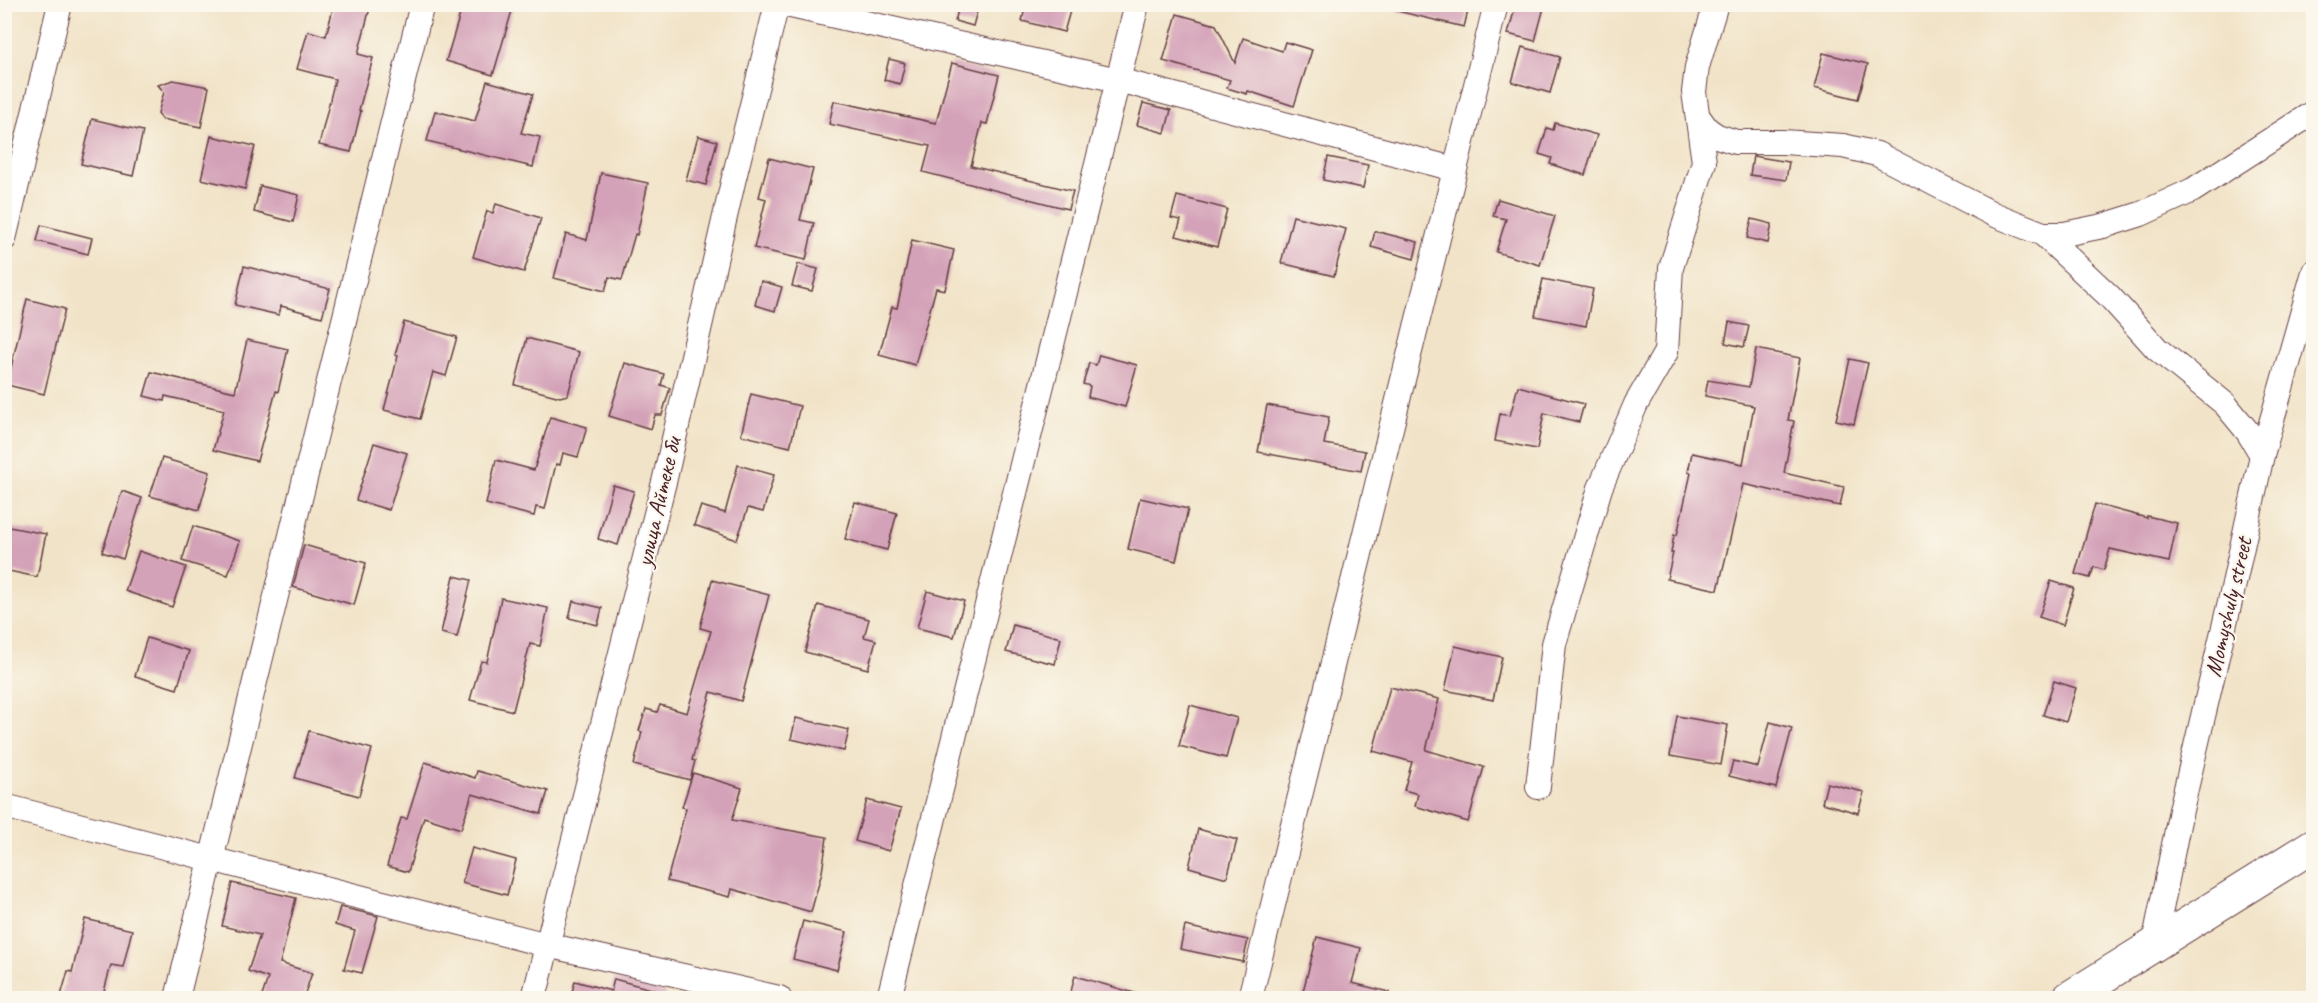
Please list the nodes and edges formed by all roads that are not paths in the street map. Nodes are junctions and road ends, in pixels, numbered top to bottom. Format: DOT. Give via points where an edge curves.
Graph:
graph roads {
  1 [pos="60,4"];
  2 [pos="422,4"];
  3 [pos="777,4"];
  4 [pos="782,4"];
  5 [pos="1137,4"];
  6 [pos="1496,4"];
  7 [pos="1716,4"];
  8 [pos="1118,80"];
  9 [pos="2313,112"];
  10 [pos="1699,118"];
  11 [pos="1736,142"];
  12 [pos="1704,162"];
  13 [pos="1454,169"];
  14 [pos="2043,234"];
  15 [pos="4,240"];
  16 [pos="2313,272"];
  17 [pos="2262,455"];
  18 [pos="1538,787"];
  19 [pos="4,806"];
  20 [pos="2313,845"];
  21 [pos="212,858"];
  22 [pos="2154,944"];
  23 [pos="547,945"];
  24 [pos="177,999"];
  25 [pos="534,999"];
  26 [pos="779,999"];
  27 [pos="889,999"];
  28 [pos="1250,999"];
  29 [pos="2069,999"];
  1 -- 15 [label="street"];
  2 -- 21 [label="street"];
  3 -- 23 [label="street, улица Айтеке би" via="662,489"];
  4 -- 8 [label="street"];
  5 -- 8 [label="street"];
  6 -- 13 [label="street"];
  7 -- 10 [label="street" via="1697,67 1694,92"];
  8 -- 13 [label="street"];
  8 -- 27 [label="street"];
  9 -- 14 [label="street" via="2193,190 2141,214 2064,234"];
  10 -- 11 [label="street" via="1717,136"];
  10 -- 12 [label="street"];
  11 -- 12 [label="street"];
  11 -- 14 [label="street" via="1843,146 1876,154 1993,214"];
  12 -- 18 [label="street" via="1671,268 1666,352 1636,404 1600,488 1554,644"];
  13 -- 28 [label="street"];
  14 -- 17 [label="street" via="2110,297 2157,349 2225,404"];
  16 -- 17 [label="street, Momyshuly street"];
  17 -- 22 [label="street, Momyshuly street"];
  19 -- 21 [label="street"];
  20 -- 22 [label="main road"];
  21 -- 23 [label="street"];
  21 -- 24 [label="street"];
  22 -- 29 [label="main road"];
  23 -- 25 [label="street, улица Айтеке би"];
  23 -- 26 [label="street"];
}
